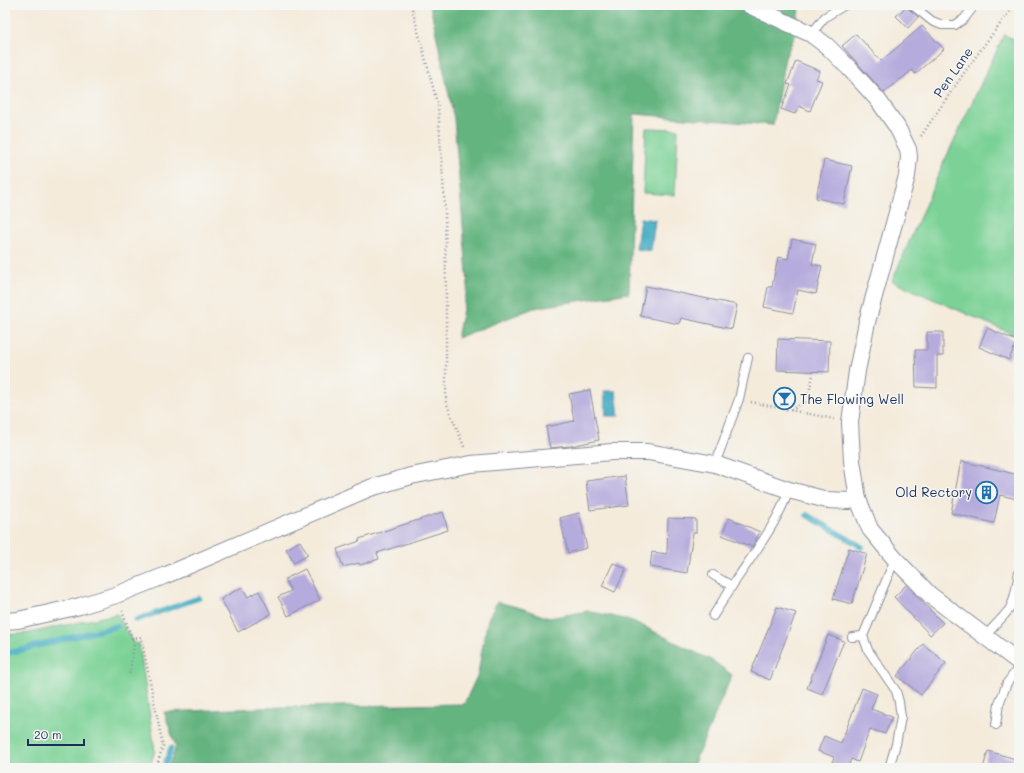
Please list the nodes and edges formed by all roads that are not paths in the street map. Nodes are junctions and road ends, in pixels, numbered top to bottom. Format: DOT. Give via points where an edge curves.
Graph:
graph roads {
  1 [pos="749,5"];
  2 [pos="846,5"];
  3 [pos="912,5"];
  4 [pos="971,10"];
  5 [pos="811,34"];
  6 [pos="748,358"];
  7 [pos="715,464"];
  8 [pos="789,490"];
  9 [pos="858,499"];
  10 [pos="895,559"];
  11 [pos="1019,571"];
  12 [pos="713,575"];
  13 [pos="732,586"];
  14 [pos="713,616"];
  15 [pos="5,621"];
  16 [pos="863,636"];
  17 [pos="985,636"];
  18 [pos="852,637"];
  19 [pos="1019,662"];
  20 [pos="1019,667"];
  21 [pos="996,725"];
  22 [pos="889,768"];
  1 -- 5 [label="street"];
  2 -- 5 [label="lane" via="825,17"];
  3 -- 4 [label="lane" via="932,21 942,25 955,25"];
  5 -- 9 [label="street" via="827,46 878,100 897,127 908,149 909,157 908,176 867,322 857,371 850,422 852,462"];
  6 -- 7 [label="lane" via="739,399"];
  7 -- 8 [label="street"];
  7 -- 15 [label="street" via="648,452 612,452 471,464 411,476 370,488 116,595 80,606"];
  8 -- 9 [label="street" via="827,500"];
  8 -- 13 [label="lane" via="783,506"];
  9 -- 10 [label="street" via="870,529"];
  10 -- 16 [label="lane"];
  10 -- 17 [label="street" via="930,595"];
  11 -- 17 [label="lane" via="1010,607"];
  12 -- 13 [label="lane"];
  13 -- 14 [label="lane"];
  16 -- 18 [label="lane"];
  16 -- 22 [label="lane" via="868,650 900,702 901,717"];
  17 -- 19 [label="street"];
  20 -- 21 [label="lane" via="1007,683 999,704"];
}
